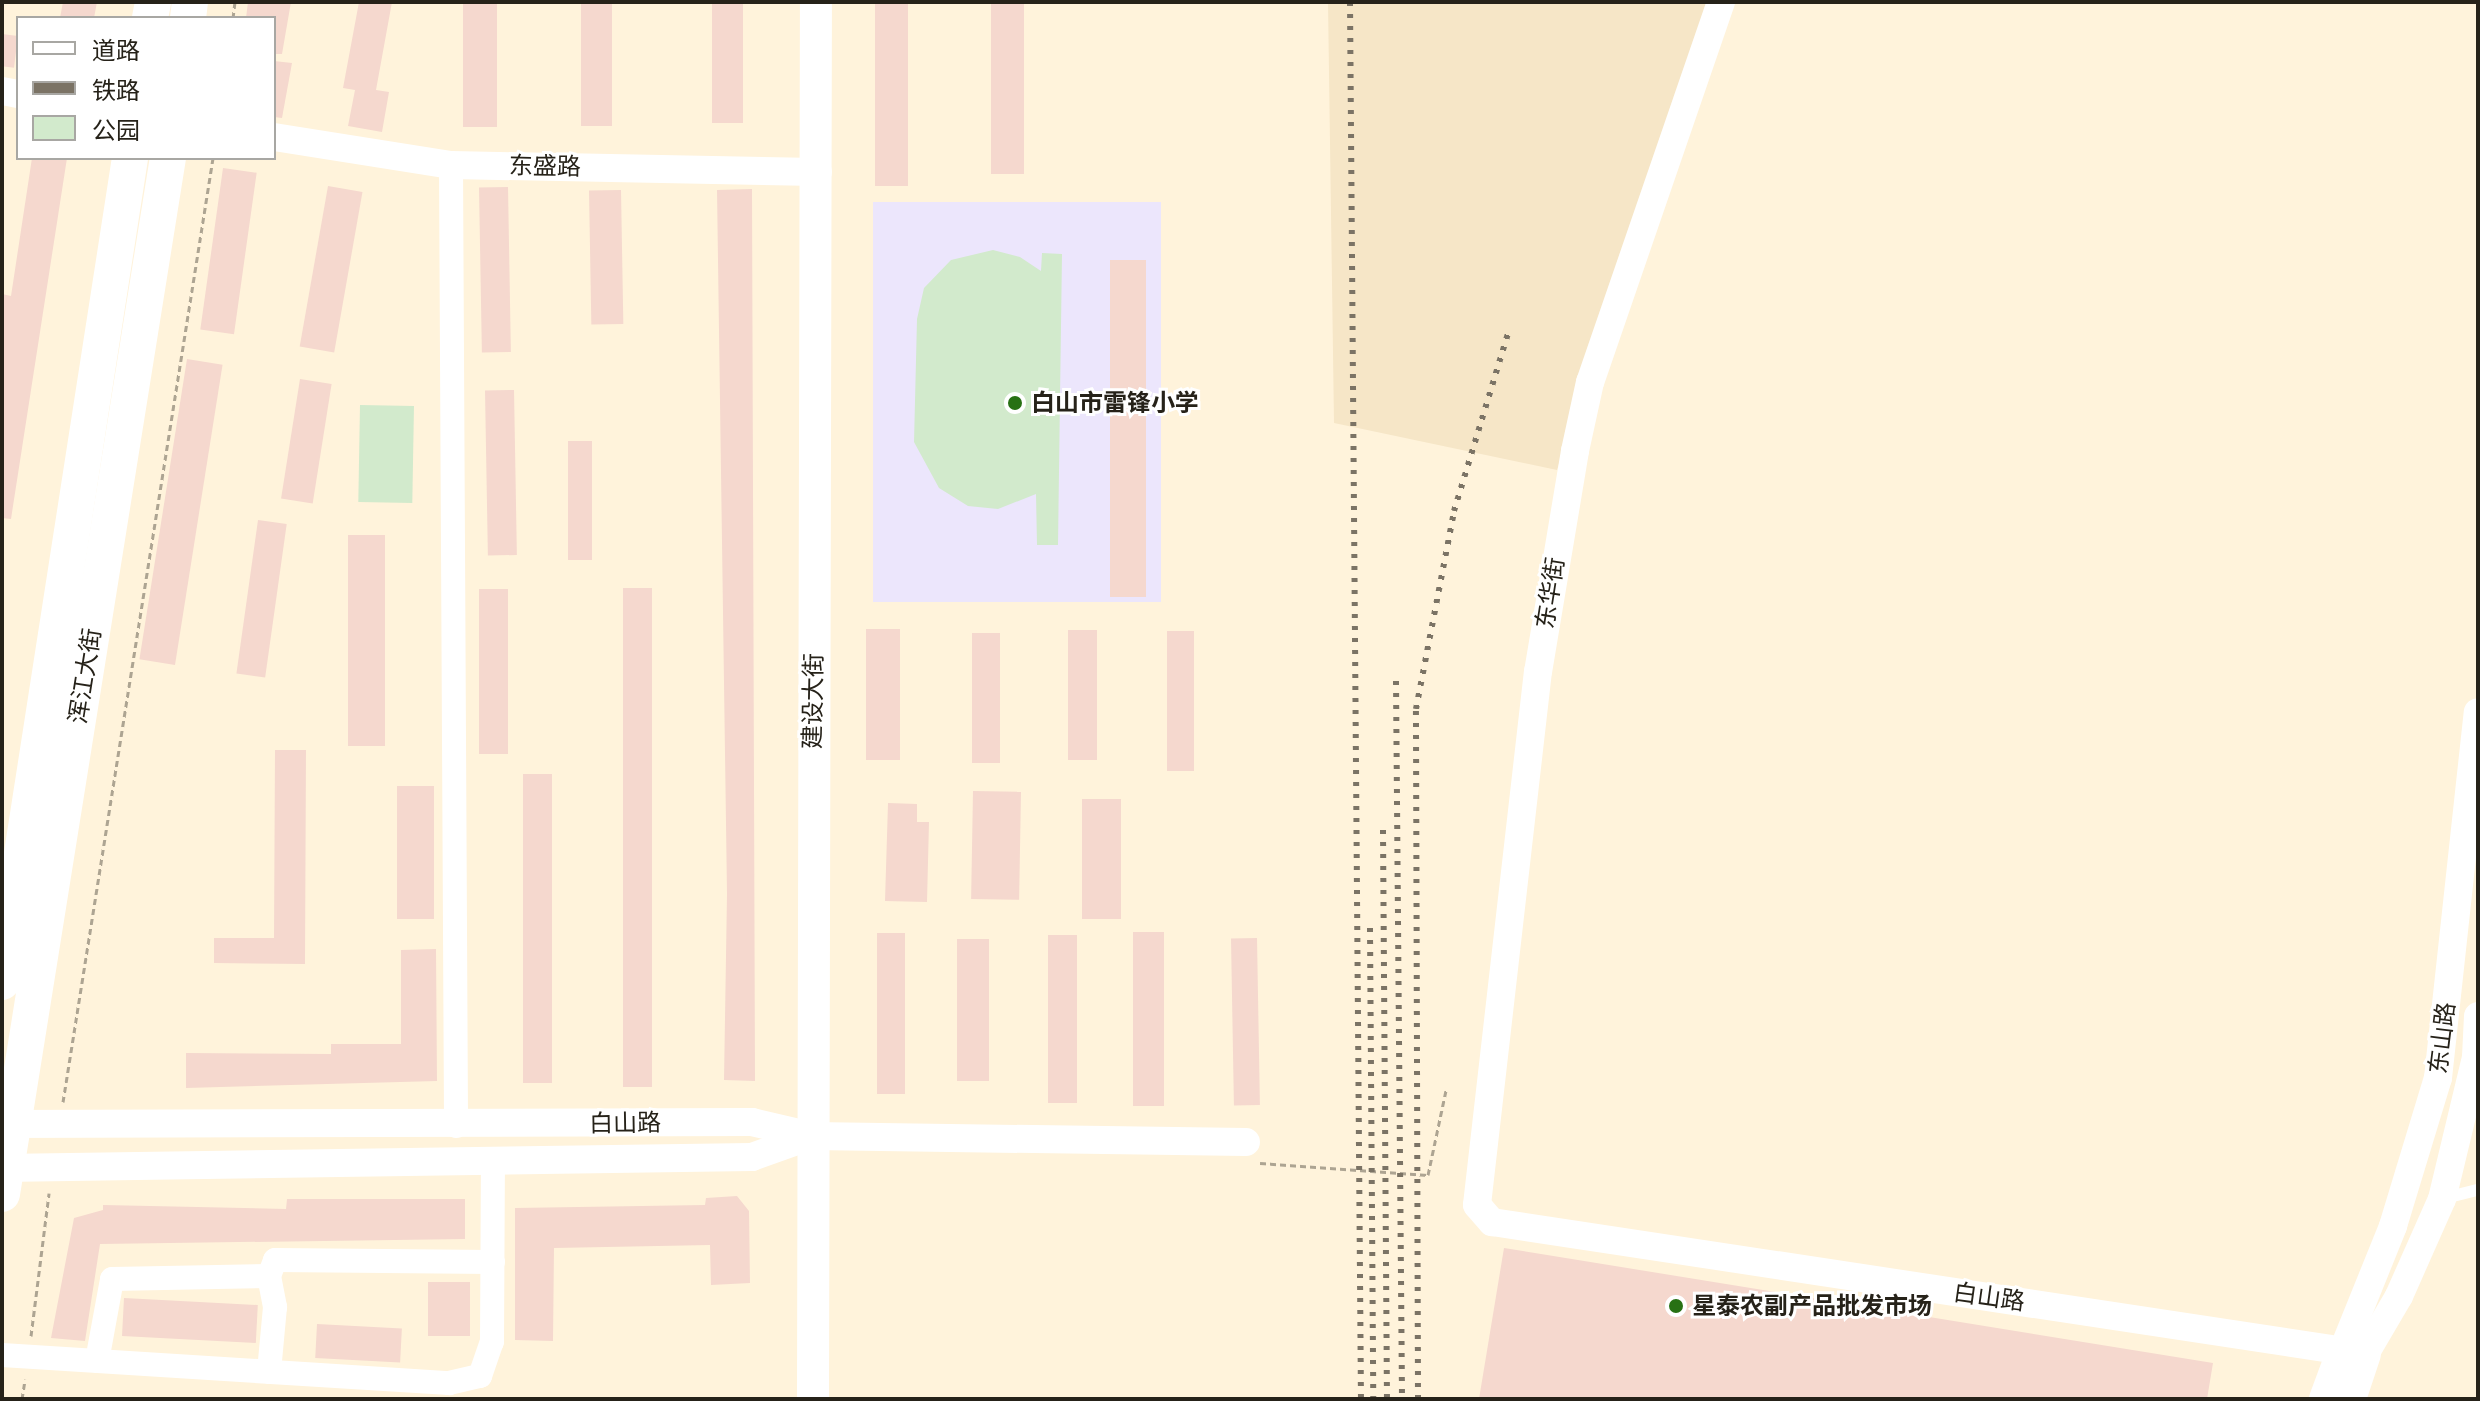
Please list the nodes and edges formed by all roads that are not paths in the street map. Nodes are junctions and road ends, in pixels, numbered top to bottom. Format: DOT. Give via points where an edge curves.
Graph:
graph roads {
  1 [pos="816,2"];
  2 [pos="1721,2"];
  3 [pos="276,137"];
  4 [pos="130,160"];
  5 [pos="168,160"];
  6 [pos="451,165"];
  7 [pos="818,172"];
  8 [pos="2478,712"];
  9 [pos="2,982"];
  10 [pos="2478,1016"];
  11 [pos="7,1124"];
  12 [pos="456,1126"];
  13 [pos="812,1136"];
  14 [pos="1246,1142"];
  15 [pos="493,1164"];
  16 [pos="3,1177"];
  17 [pos="2478,1190"];
  18 [pos="2442,1199"];
  19 [pos="1477,1205"];
  20 [pos="493,1262"];
  21 [pos="269,1276"];
  22 [pos="2354,1352"];
  23 [pos="2,1355"];
  24 [pos="97,1361"];
  25 [pos="269,1372"];
  26 [pos="449,1391"];
  27 [pos="813,1399"];
  28 [pos="2325,1399"];
  29 [pos="2350,1399"];
  1 -- 7 [label="main road, 建设大街"];
  2 -- 19 [label="street, 东华街" via="1590,382 1575,451 1538,671"];
  3 -- 6 [label="street, 东盛路"];
  4 -- 9 [label="main road, 浑江大街"];
  5 -- 11 [label="main road, 浑江大街"];
  6 -- 7 [label="street, 东盛路"];
  6 -- 12 [label="street"];
  7 -- 13 [label="main road, 建设大街"];
  8 -- 22 [label="street, 东山路" via="2438,1078"];
  10 -- 18 [label="street, 东山路" via="2476,1057"];
  11 -- 12 [label="street, 白山路"];
  11 -- 16 [label="main road, 浑江大街"];
  12 -- 13 [label="street, 白山路" via="752,1122"];
  13 -- 14 [label="street, 白山路"];
  13 -- 15 [label="street" via="752,1157"];
  13 -- 27 [label="main road, 建设大街"];
  15 -- 16 [label="street" via="52,1168"];
  15 -- 20 [label="street"];
  17 -- 18 [label="lane"];
  18 -- 22 [label="street, 东山路" via="2399,1296"];
  19 -- 22 [label="street, 白山路" via="1492,1222"];
  20 -- 21 [label="street" via="275,1260"];
  20 -- 26 [label="street" via="489,1359 480,1376"];
  21 -- 24 [label="street" via="112,1279"];
  21 -- 25 [label="street" via="275,1307"];
  22 -- 28 [label="main road"];
  22 -- 29 [label="main road"];
  23 -- 24 [label="street"];
  24 -- 25 [label="street"];
  25 -- 26 [label="street"];
}
